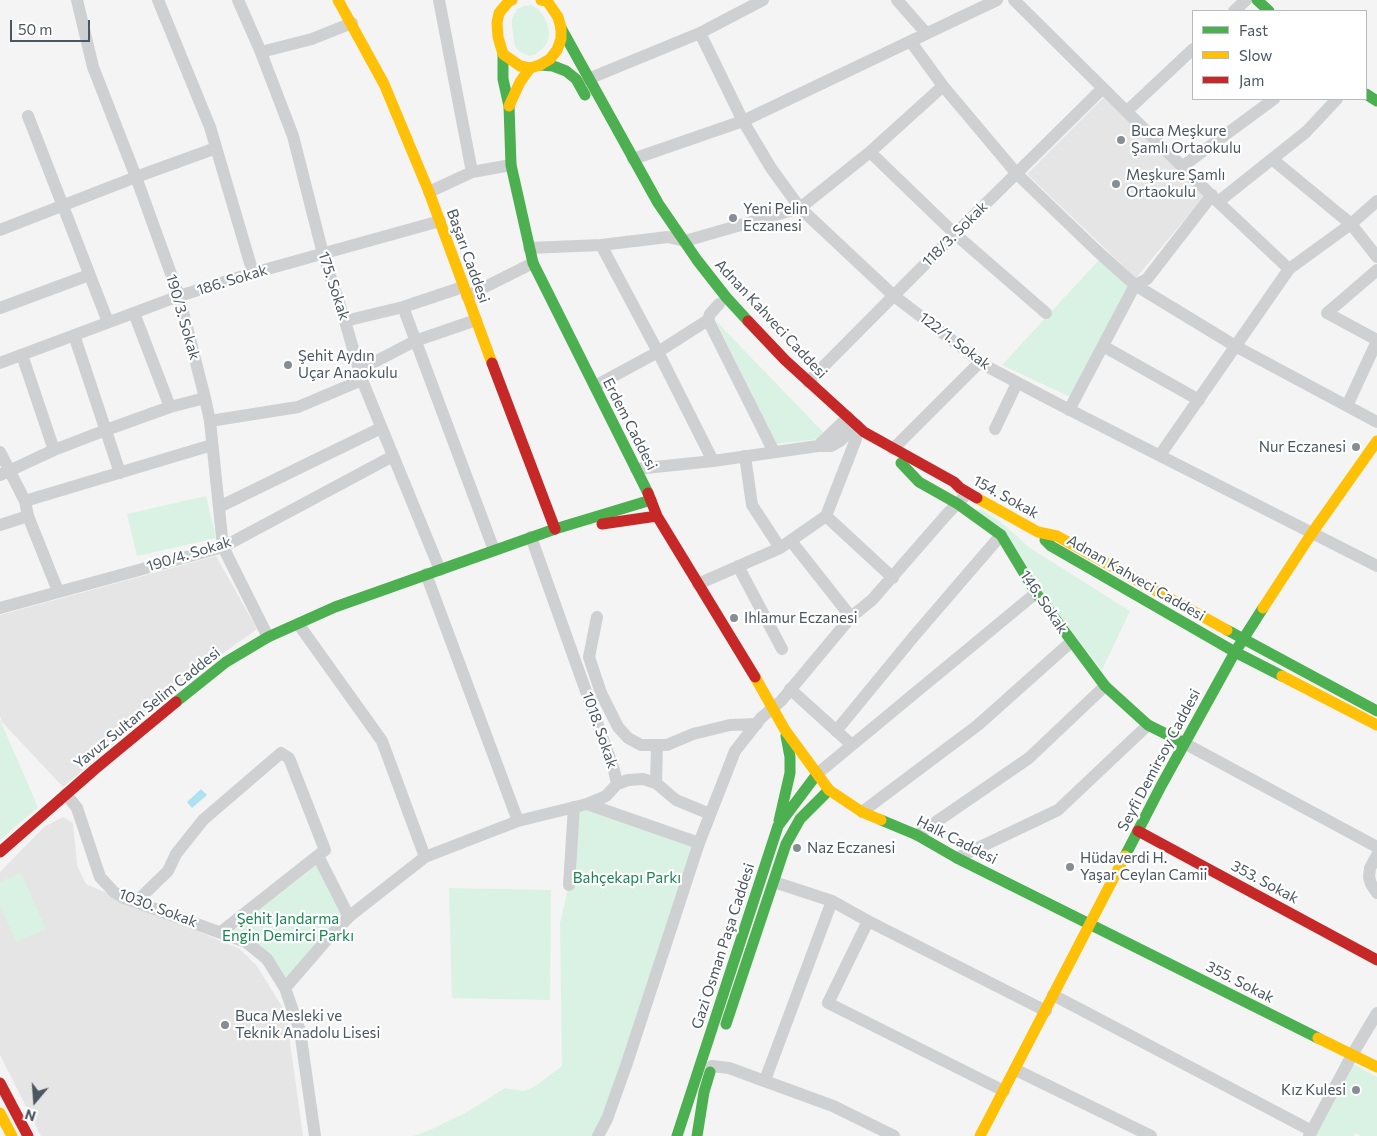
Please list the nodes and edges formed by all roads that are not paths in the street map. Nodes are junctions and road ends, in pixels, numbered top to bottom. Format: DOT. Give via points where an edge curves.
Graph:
graph roads {
  1 [pos="77,0"];
  2 [pos="158,0"];
  3 [pos="238,0"];
  4 [pos="338,0"];
  5 [pos="439,0"];
  6 [pos="496,0"];
  7 [pos="512,0"];
  8 [pos="545,0"];
  9 [pos="763,0"];
  10 [pos="897,0"];
  11 [pos="997,0"];
  12 [pos="1014,0"];
  13 [pos="1246,0"];
  14 [pos="1257,0"];
  15 [pos="1235,10"];
  16 [pos="1268,10"];
  17 [pos="499,14"];
  18 [pos="352,23"];
  19 [pos="561,28"];
  20 [pos="700,33"];
  21 [pos="926,33"];
  22 [pos="912,42"];
  23 [pos="1192,50"];
  24 [pos="261,52"];
  25 [pos="504,54"];
  26 [pos="535,67"];
  27 [pos="588,79"];
  28 [pos="944,86"];
  29 [pos="1103,88"];
  30 [pos="1273,100"];
  31 [pos="1336,100"];
  32 [pos="509,106"];
  33 [pos="1127,110"];
  34 [pos="28,116"];
  35 [pos="743,121"];
  36 [pos="216,148"];
  37 [pos="870,152"];
  38 [pos="633,159"];
  39 [pos="1272,160"];
  40 [pos="511,165"];
  41 [pos="1183,166"];
  42 [pos="472,172"];
  43 [pos="1017,174"];
  44 [pos="136,177"];
  45 [pos="429,192"];
  46 [pos="1215,199"];
  47 [pos="1377,201"];
  48 [pos="62,206"];
  49 [pos="800,208"];
  50 [pos="440,221"];
  51 [pos="1351,224"];
  52 [pos="0,230"];
  53 [pos="955,234"];
  54 [pos="668,237"];
  55 [pos="685,242"];
  56 [pos="601,245"];
  57 [pos="529,248"];
  58 [pos="323,254"];
  59 [pos="1377,256"];
  60 [pos="533,263"];
  61 [pos="1289,269"];
  62 [pos="1377,270"];
  63 [pos="253,273"];
  64 [pos="89,275"];
  65 [pos="1135,285"];
  66 [pos="465,292"];
  67 [pos="179,296"];
  68 [pos="894,296"];
  69 [pos="719,304"];
  70 [pos="402,307"];
  71 [pos="0,308"];
  72 [pos="134,312"];
  73 [pos="1046,312"];
  74 [pos="476,320"];
  75 [pos="708,320"];
  76 [pos="345,321"];
  77 [pos="108,322"];
  78 [pos="74,335"];
  79 [pos="415,341"];
  80 [pos="1377,341"];
  81 [pos="1103,346"];
  82 [pos="1237,347"];
  83 [pos="658,352"];
  84 [pos="22,355"];
  85 [pos="980,362"];
  86 [pos="0,363"];
  87 [pos="360,375"];
  88 [pos="808,382"];
  89 [pos="1017,383"];
  90 [pos="595,386"];
  91 [pos="206,398"];
  92 [pos="1199,400"];
  93 [pos="1347,406"];
  94 [pos="170,407"];
  95 [pos="1069,410"];
  96 [pos="210,422"];
  97 [pos="1377,422"];
  98 [pos="382,428"];
  99 [pos="850,428"];
  100 [pos="995,429"];
  101 [pos="106,430"];
  102 [pos="1377,441"];
  103 [pos="212,445"];
  104 [pos="893,449"];
  105 [pos="54,450"];
  106 [pos="0,452"];
  107 [pos="774,452"];
  108 [pos="1160,455"];
  109 [pos="393,456"];
  110 [pos="745,456"];
  111 [pos="713,461"];
  112 [pos="901,463"];
  113 [pos="636,469"];
  114 [pos="5,473"];
  115 [pos="120,473"];
  116 [pos="964,490"];
  117 [pos="651,500"];
  118 [pos="25,501"];
  119 [pos="958,504"];
  120 [pos="219,507"];
  121 [pos="28,516"];
  122 [pos="657,516"];
  123 [pos="826,516"];
  124 [pos="0,525"];
  125 [pos="555,529"];
  126 [pos="1038,532"];
  127 [pos="1312,533"];
  128 [pos="1002,536"];
  129 [pos="531,537"];
  130 [pos="791,541"];
  131 [pos="223,547"];
  132 [pos="780,548"];
  133 [pos="494,550"];
  134 [pos="738,566"];
  135 [pos="1377,566"];
  136 [pos="440,570"];
  137 [pos="426,574"];
  138 [pos="893,578"];
  139 [pos="698,584"];
  140 [pos="58,591"];
  141 [pos="1036,593"];
  142 [pos="0,608"];
  143 [pos="597,617"];
  144 [pos="851,617"];
  145 [pos="299,625"];
  146 [pos="268,637"];
  147 [pos="1243,639"];
  148 [pos="1071,642"];
  149 [pos="782,649"];
  150 [pos="1235,652"];
  151 [pos="1105,686"];
  152 [pos="790,689"];
  153 [pos="774,708"];
  154 [pos="1377,711"];
  155 [pos="756,724"];
  156 [pos="1148,725"];
  157 [pos="1377,725"];
  158 [pos="785,730"];
  159 [pos="836,731"];
  160 [pos="628,738"];
  161 [pos="605,743"];
  162 [pos="1184,743"];
  163 [pos="657,745"];
  164 [pos="852,745"];
  165 [pos="817,774"];
  166 [pos="656,783"];
  167 [pos="617,784"];
  168 [pos="829,790"];
  169 [pos="66,794"];
  170 [pos="581,805"];
  171 [pos="862,812"];
  172 [pos="710,814"];
  173 [pos="518,821"];
  174 [pos="778,826"];
  175 [pos="1138,831"];
  176 [pos="917,835"];
  177 [pos="698,843"];
  178 [pos="1377,847"];
  179 [pos="0,852"];
  180 [pos="318,856"];
  181 [pos="1377,856"];
  182 [pos="425,858"];
  183 [pos="957,858"];
  184 [pos="774,882"];
  185 [pos="569,885"];
  186 [pos="1377,893"];
  187 [pos="832,901"];
  188 [pos="136,902"];
  189 [pos="349,917"];
  190 [pos="868,921"];
  191 [pos="1090,923"];
  192 [pos="221,932"];
  193 [pos="1377,960"];
  194 [pos="285,988"];
  195 [pos="1053,995"];
  196 [pos="1046,1010"];
  197 [pos="1377,1013"];
  198 [pos="722,1038"];
  199 [pos="1352,1055"];
  200 [pos="714,1061"];
  201 [pos="1377,1067"];
  202 [pos="1016,1070"];
  203 [pos="765,1080"];
  204 [pos="0,1083"];
  205 [pos="1004,1091"];
  206 [pos="0,1113"];
  207 [pos="1311,1133"];
  208 [pos="12,1136"];
  209 [pos="28,1136"];
  210 [pos="316,1136"];
  211 [pos="598,1136"];
  212 [pos="676,1136"];
  213 [pos="697,1136"];
  214 [pos="894,1136"];
  215 [pos="980,1136"];
  216 [pos="1151,1136"];
  1 -- 44 [label="street, 190/3. Sokak" via="93,68"];
  2 -- 36 [label="street"];
  3 -- 24 [label="street, 175. Sokak"];
  4 -- 18 [label="main road, Başarı Caddesi"];
  5 -- 42 [label="street"];
  6 -- 17 [label="main road"];
  7 -- 17 [label="main road"];
  8 -- 19 [label="main road, Adnan Kahveci Caddesi" via="558,17"];
  9 -- 20 [label="street"];
  10 -- 21 [label="street"];
  11 -- 21 [label="street"];
  12 -- 29 [label="street"];
  13 -- 15 [label="street"];
  14 -- 16 [label="main road"];
  17 -- 25 [label="main road, Erdem Caddesi" via="498,37"];
  18 -- 24 [label="street" via="312,39"];
  18 -- 45 [label="main road, Başarı Caddesi" via="384,84"];
  19 -- 26 [label="main road" via="557,50 550,59"];
  19 -- 27 [label="main road, Adnan Kahveci Caddesi"];
  20 -- 27 [label="street"];
  20 -- 35 [label="street, 122/1. Sokak"];
  21 -- 22 [label="street"];
  22 -- 28 [label="street"];
  22 -- 35 [label="street"];
  23 -- 33 [label="street"];
  24 -- 58 [label="street, 175. Sokak" via="293,136"];
  25 -- 26 [label="main road, Adnan Kahveci Caddesi" via="520,66"];
  25 -- 32 [label="main road, Erdem Caddesi" via="503,80"];
  26 -- 32 [label="main road" via="520,82"];
  26 -- 54 [label="main road, Adnan Kahveci Caddesi" via="554,66 566,70 576,79"];
  27 -- 38 [label="main road, Adnan Kahveci Caddesi"];
  28 -- 37 [label="street"];
  28 -- 43 [label="street"];
  29 -- 33 [label="street"];
  29 -- 43 [label="street, 118/3. Sokak"];
  30 -- 41 [label="street"];
  31 -- 39 [label="street" via="1306,132"];
  32 -- 40 [label="main road, Erdem Caddesi"];
  33 -- 41 [label="street"];
  34 -- 48 [label="street"];
  35 -- 38 [label="street"];
  35 -- 49 [label="street, 122/1. Sokak"];
  36 -- 44 [label="street"];
  36 -- 63 [label="street"];
  37 -- 49 [label="street"];
  37 -- 53 [label="street"];
  38 -- 55 [label="main road, Adnan Kahveci Caddesi"];
  39 -- 46 [label="street"];
  39 -- 51 [label="street"];
  40 -- 42 [label="street"];
  40 -- 57 [label="main road, Erdem Caddesi"];
  41 -- 46 [label="street"];
  42 -- 45 [label="street"];
  43 -- 53 [label="street, 118/3. Sokak"];
  43 -- 65 [label="street"];
  44 -- 48 [label="street"];
  44 -- 67 [label="street, 190/3. Sokak"];
  45 -- 50 [label="main road, Başarı Caddesi"];
  46 -- 61 [label="street"];
  46 -- 65 [label="street" via="1147,278"];
  47 -- 51 [label="street"];
  48 -- 52 [label="street"];
  48 -- 64 [label="street"];
  49 -- 55 [label="street"];
  49 -- 68 [label="street, 122/1. Sokak"];
  50 -- 58 [label="street, 186. Sokak"];
  50 -- 66 [label="main road, Başarı Caddesi"];
  51 -- 59 [label="street"];
  51 -- 61 [label="street"];
  53 -- 68 [label="street, 118/3. Sokak"];
  53 -- 73 [label="street"];
  54 -- 55 [label="street"];
  54 -- 56 [label="street"];
  54 -- 69 [label="main road, Adnan Kahveci Caddesi"];
  55 -- 88 [label="main road, Adnan Kahveci Caddesi" via="726,297"];
  56 -- 57 [label="street"];
  56 -- 83 [label="street"];
  57 -- 60 [label="main road, Erdem Caddesi"];
  58 -- 63 [label="street, 186. Sokak"];
  58 -- 76 [label="street, 175. Sokak"];
  60 -- 66 [label="street"];
  60 -- 90 [label="main road, Erdem Caddesi"];
  61 -- 82 [label="street"];
  62 -- 80 [label="street" via="1327,313"];
  63 -- 67 [label="street, 186. Sokak"];
  64 -- 71 [label="street"];
  64 -- 77 [label="street"];
  65 -- 81 [label="street"];
  65 -- 82 [label="street"];
  66 -- 70 [label="street"];
  66 -- 74 [label="main road, Başarı Caddesi"];
  67 -- 72 [label="street, 186. Sokak"];
  67 -- 91 [label="street, 190/3. Sokak"];
  68 -- 85 [label="street, 122/1. Sokak"];
  68 -- 88 [label="street, 118/3. Sokak"];
  69 -- 75 [label="street"];
  69 -- 99 [label="main road, Adnan Kahveci Caddesi" via="777,367"];
  70 -- 76 [label="street"];
  70 -- 79 [label="street"];
  72 -- 77 [label="street, 186. Sokak"];
  72 -- 94 [label="street"];
  74 -- 79 [label="street"];
  74 -- 125 [label="main road, Başarı Caddesi"];
  75 -- 83 [label="street"];
  75 -- 107 [label="street"];
  76 -- 87 [label="street, 175. Sokak"];
  77 -- 78 [label="street, 186. Sokak"];
  78 -- 84 [label="street, 186. Sokak"];
  78 -- 101 [label="street"];
  79 -- 87 [label="street"];
  79 -- 133 [label="street"];
  80 -- 93 [label="street"];
  81 -- 92 [label="street"];
  81 -- 95 [label="street"];
  82 -- 92 [label="street"];
  82 -- 93 [label="street"];
  83 -- 90 [label="street"];
  83 -- 111 [label="street"];
  84 -- 86 [label="street, 186. Sokak"];
  84 -- 105 [label="street"];
  85 -- 89 [label="street, 122/1. Sokak"];
  85 -- 104 [label="street"];
  87 -- 96 [label="street" via="298,406"];
  87 -- 98 [label="street, 175. Sokak"];
  88 -- 99 [label="main road, Adnan Kahveci Caddesi"];
  89 -- 95 [label="street, 122/1. Sokak"];
  89 -- 100 [label="street"];
  90 -- 113 [label="main road, Erdem Caddesi"];
  91 -- 94 [label="street"];
  91 -- 96 [label="street, 190/3. Sokak"];
  92 -- 108 [label="street"];
  93 -- 97 [label="street"];
  94 -- 101 [label="street"];
  95 -- 108 [label="street, 122/1. Sokak"];
  96 -- 103 [label="street, 190/3. Sokak"];
  98 -- 109 [label="street, 175. Sokak"];
  98 -- 120 [label="street"];
  99 -- 104 [label="main road, Adnan Kahveci Caddesi" via="864,432"];
  99 -- 107 [label="street" via="818,446"];
  99 -- 112 [label="main road, Adnan Kahveci Caddesi"];
  99 -- 123 [label="street"];
  101 -- 105 [label="street"];
  101 -- 115 [label="street"];
  102 -- 127 [label="main road, Seyfi Demirsoy Caddesi"];
  103 -- 115 [label="street"];
  103 -- 120 [label="street, 190/3. Sokak"];
  104 -- 116 [label="main road, Adnan Kahveci Caddesi"];
  105 -- 114 [label="street"];
  106 -- 114 [label="street"];
  107 -- 110 [label="street"];
  108 -- 127 [label="street, 122/1. Sokak"];
  109 -- 131 [label="street, 190/4. Sokak"];
  109 -- 136 [label="street, 175. Sokak"];
  110 -- 111 [label="street"];
  110 -- 132 [label="street" via="752,506"];
  111 -- 113 [label="street"];
  112 -- 116 [label="main road, Adnan Kahveci Caddesi" via="950,488"];
  112 -- 119 [label="main road, 146. Sokak" via="919,482"];
  113 -- 117 [label="main road, Erdem Caddesi"];
  114 -- 118 [label="street"];
  115 -- 118 [label="street"];
  116 -- 119 [label="street"];
  116 -- 126 [label="main road, 154. Sokak"];
  117 -- 122 [label="main road, Erdem Caddesi"];
  117 -- 125 [label="main road, Yavuz Sultan Selim Caddesi"];
  118 -- 121 [label="street"];
  119 -- 128 [label="main road, 146. Sokak"];
  119 -- 138 [label="street"];
  120 -- 131 [label="street, 190/3. Sokak"];
  121 -- 124 [label="street"];
  121 -- 140 [label="street"];
  122 -- 125 [label="main road, Yavuz Sultan Selim Caddesi"];
  122 -- 139 [label="main road, Erdem Caddesi"];
  123 -- 130 [label="street"];
  123 -- 138 [label="street"];
  125 -- 129 [label="main road, Yavuz Sultan Selim Caddesi"];
  126 -- 147 [label="main road, Adnan Kahveci Caddesi" via="1057,536"];
  126 -- 150 [label="main road, Adnan Kahveci Caddesi" via="1051,546"];
  127 -- 135 [label="street, 122/1. Sokak"];
  127 -- 147 [label="main road, Seyfi Demirsoy Caddesi"];
  128 -- 141 [label="main road, 146. Sokak"];
  128 -- 159 [label="street"];
  129 -- 133 [label="main road, Yavuz Sultan Selim Caddesi"];
  129 -- 161 [label="street, 1018. Sokak"];
  130 -- 132 [label="street"];
  130 -- 144 [label="street"];
  131 -- 140 [label="street, 190/4. Sokak"];
  131 -- 146 [label="street, 190/3. Sokak"];
  132 -- 134 [label="street"];
  133 -- 136 [label="main road, Yavuz Sultan Selim Caddesi"];
  134 -- 139 [label="street"];
  134 -- 149 [label="street"];
  136 -- 137 [label="main road, Yavuz Sultan Selim Caddesi"];
  137 -- 145 [label="main road, Yavuz Sultan Selim Caddesi"];
  137 -- 173 [label="street"];
  138 -- 144 [label="street"];
  139 -- 153 [label="main road, Erdem Caddesi"];
  140 -- 142 [label="street, 190/4. Sokak"];
  141 -- 148 [label="main road, 146. Sokak"];
  141 -- 164 [label="street"];
  143 -- 160 [label="street" via="589,657 601,693"];
  144 -- 152 [label="street"];
  145 -- 146 [label="main road, Yavuz Sultan Selim Caddesi"];
  145 -- 182 [label="street" via="382,741"];
  146 -- 169 [label="main road, Yavuz Sultan Selim Caddesi" via="226,662"];
  147 -- 150 [label="main road, Seyfi Demirsoy Caddesi"];
  147 -- 154 [label="main road, Adnan Kahveci Caddesi"];
  148 -- 151 [label="main road, 146. Sokak"];
  148 -- 171 [label="street" via="978,725"];
  150 -- 157 [label="main road, Adnan Kahveci Caddesi"];
  150 -- 162 [label="main road, Seyfi Demirsoy Caddesi"];
  151 -- 156 [label="main road, 146. Sokak"];
  151 -- 176 [label="street" via="1029,758"];
  152 -- 153 [label="street"];
  152 -- 159 [label="street"];
  153 -- 155 [label="street"];
  153 -- 158 [label="main road, Erdem Caddesi"];
  155 -- 163 [label="street" via="730,725 693,734 667,745"];
  155 -- 172 [label="street" via="735,751"];
  156 -- 162 [label="main road, 146. Sokak"];
  156 -- 183 [label="street" via="1058,810"];
  158 -- 165 [label="main road, Erdem Caddesi"];
  158 -- 174 [label="main road" via="790,773"];
  159 -- 164 [label="street"];
  160 -- 161 [label="street"];
  160 -- 163 [label="street" via="641,745"];
  161 -- 167 [label="street, 1018. Sokak"];
  162 -- 175 [label="main road, Seyfi Demirsoy Caddesi"];
  162 -- 178 [label="street"];
  163 -- 166 [label="street"];
  164 -- 165 [label="street"];
  165 -- 168 [label="main road, Halk Caddesi"];
  165 -- 174 [label="main road, Gazi Osman Paşa Caddesi"];
  166 -- 167 [label="street" via="643,779"];
  166 -- 172 [label="street" via="676,800"];
  167 -- 170 [label="street, 1018. Sokak" via="606,796"];
  168 -- 171 [label="main road, Halk Caddesi"];
  168 -- 184 [label="main road, Gazi Osman Paşa Caddesi" via="800,819 786,844"];
  169 -- 179 [label="main road, Yavuz Sultan Selim Caddesi"];
  169 -- 188 [label="street, 1030. Sokak" via="77,808 100,877 114,892"];
  170 -- 173 [label="street, 1018. Sokak"];
  170 -- 177 [label="street"];
  170 -- 185 [label="street"];
  171 -- 176 [label="main road, Halk Caddesi"];
  172 -- 177 [label="street"];
  173 -- 182 [label="street, 1018. Sokak"];
  174 -- 212 [label="main road, Gazi Osman Paşa Caddesi"];
  175 -- 191 [label="main road, Seyfi Demirsoy Caddesi"];
  175 -- 193 [label="main road, 353. Sokak"];
  176 -- 183 [label="main road, Halk Caddesi"];
  177 -- 211 [label="street" via="626,1063"];
  180 -- 188 [label="street" via="325,850 289,758 281,753 203,820 176,854 168,871"];
  180 -- 189 [label="street"];
  180 -- 192 [label="street"];
  181 -- 186 [label="street" via="1369,877"];
  182 -- 189 [label="street, 1018. Sokak"];
  183 -- 191 [label="main road, Halk Caddesi"];
  184 -- 187 [label="street"];
  184 -- 198 [label="main road, Gazi Osman Paşa Caddesi"];
  187 -- 190 [label="street"];
  187 -- 203 [label="street"];
  188 -- 192 [label="street, 1030. Sokak"];
  189 -- 194 [label="street, 1018. Sokak"];
  190 -- 196 [label="street"];
  190 -- 205 [label="street" via="828,1003"];
  191 -- 195 [label="main road, Seyfi Demirsoy Caddesi"];
  191 -- 199 [label="main road, 355. Sokak"];
  192 -- 194 [label="street, 1030. Sokak" via="246,942 258,951 267,959"];
  194 -- 210 [label="street, 1030. Sokak" via="300,1031"];
  195 -- 196 [label="main road, Seyfi Demirsoy Caddesi"];
  195 -- 207 [label="street"];
  196 -- 202 [label="main road, Seyfi Demirsoy Caddesi"];
  197 -- 199 [label="street"];
  199 -- 201 [label="main road, 355. Sokak"];
  199 -- 207 [label="street"];
  200 -- 203 [label="street"];
  200 -- 213 [label="main road" via="698,1117"];
  202 -- 205 [label="main road, Seyfi Demirsoy Caddesi"];
  202 -- 216 [label="street"];
  203 -- 214 [label="street" via="832,1106"];
  204 -- 209 [label="main road"];
  205 -- 215 [label="main road, Seyfi Demirsoy Caddesi"];
  206 -- 208 [label="main road"];
}
